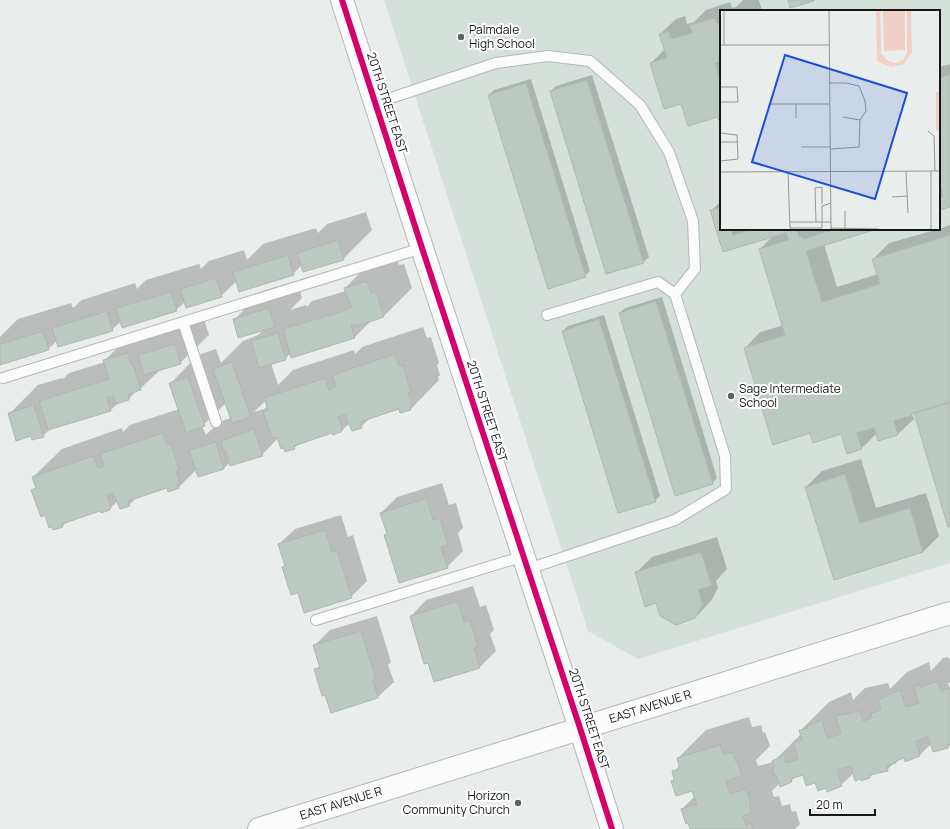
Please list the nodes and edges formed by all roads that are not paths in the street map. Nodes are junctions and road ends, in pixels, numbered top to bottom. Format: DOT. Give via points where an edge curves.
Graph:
graph roads {
  1 [pos="342,0"];
  2 [pos="376,103"];
  3 [pos="422,248"];
  4 [pos="676,294"];
  5 [pos="547,315"];
  6 [pos="183,322"];
  7 [pos="3,378"];
  8 [pos="216,422"];
  9 [pos="526,562"];
  10 [pos="950,613"];
  11 [pos="316,620"];
  12 [pos="580,728"];
  13 [pos="272,827"];
  14 [pos="612,829"];
  1 -- 2 [label="street, 20TH STREET EAST"];
  2 -- 3 [label="street, 20TH STREET EAST"];
  2 -- 4 [label="lane" via="496,64 548,56 590,61 640,105 669,152 694,229 695,269"];
  3 -- 6 [label="lane"];
  3 -- 9 [label="street, 20TH STREET EAST"];
  4 -- 5 [label="lane" via="658,282"];
  4 -- 9 [label="lane" via="725,456 726,489 675,520"];
  6 -- 7 [label="lane"];
  6 -- 8 [label="lane"];
  9 -- 11 [label="lane"];
  9 -- 12 [label="street, 20TH STREET EAST"];
  10 -- 12 [label="street, EAST AVENUE R"];
  12 -- 13 [label="street, EAST AVENUE R"];
  12 -- 14 [label="street, 20TH STREET EAST"];
}
